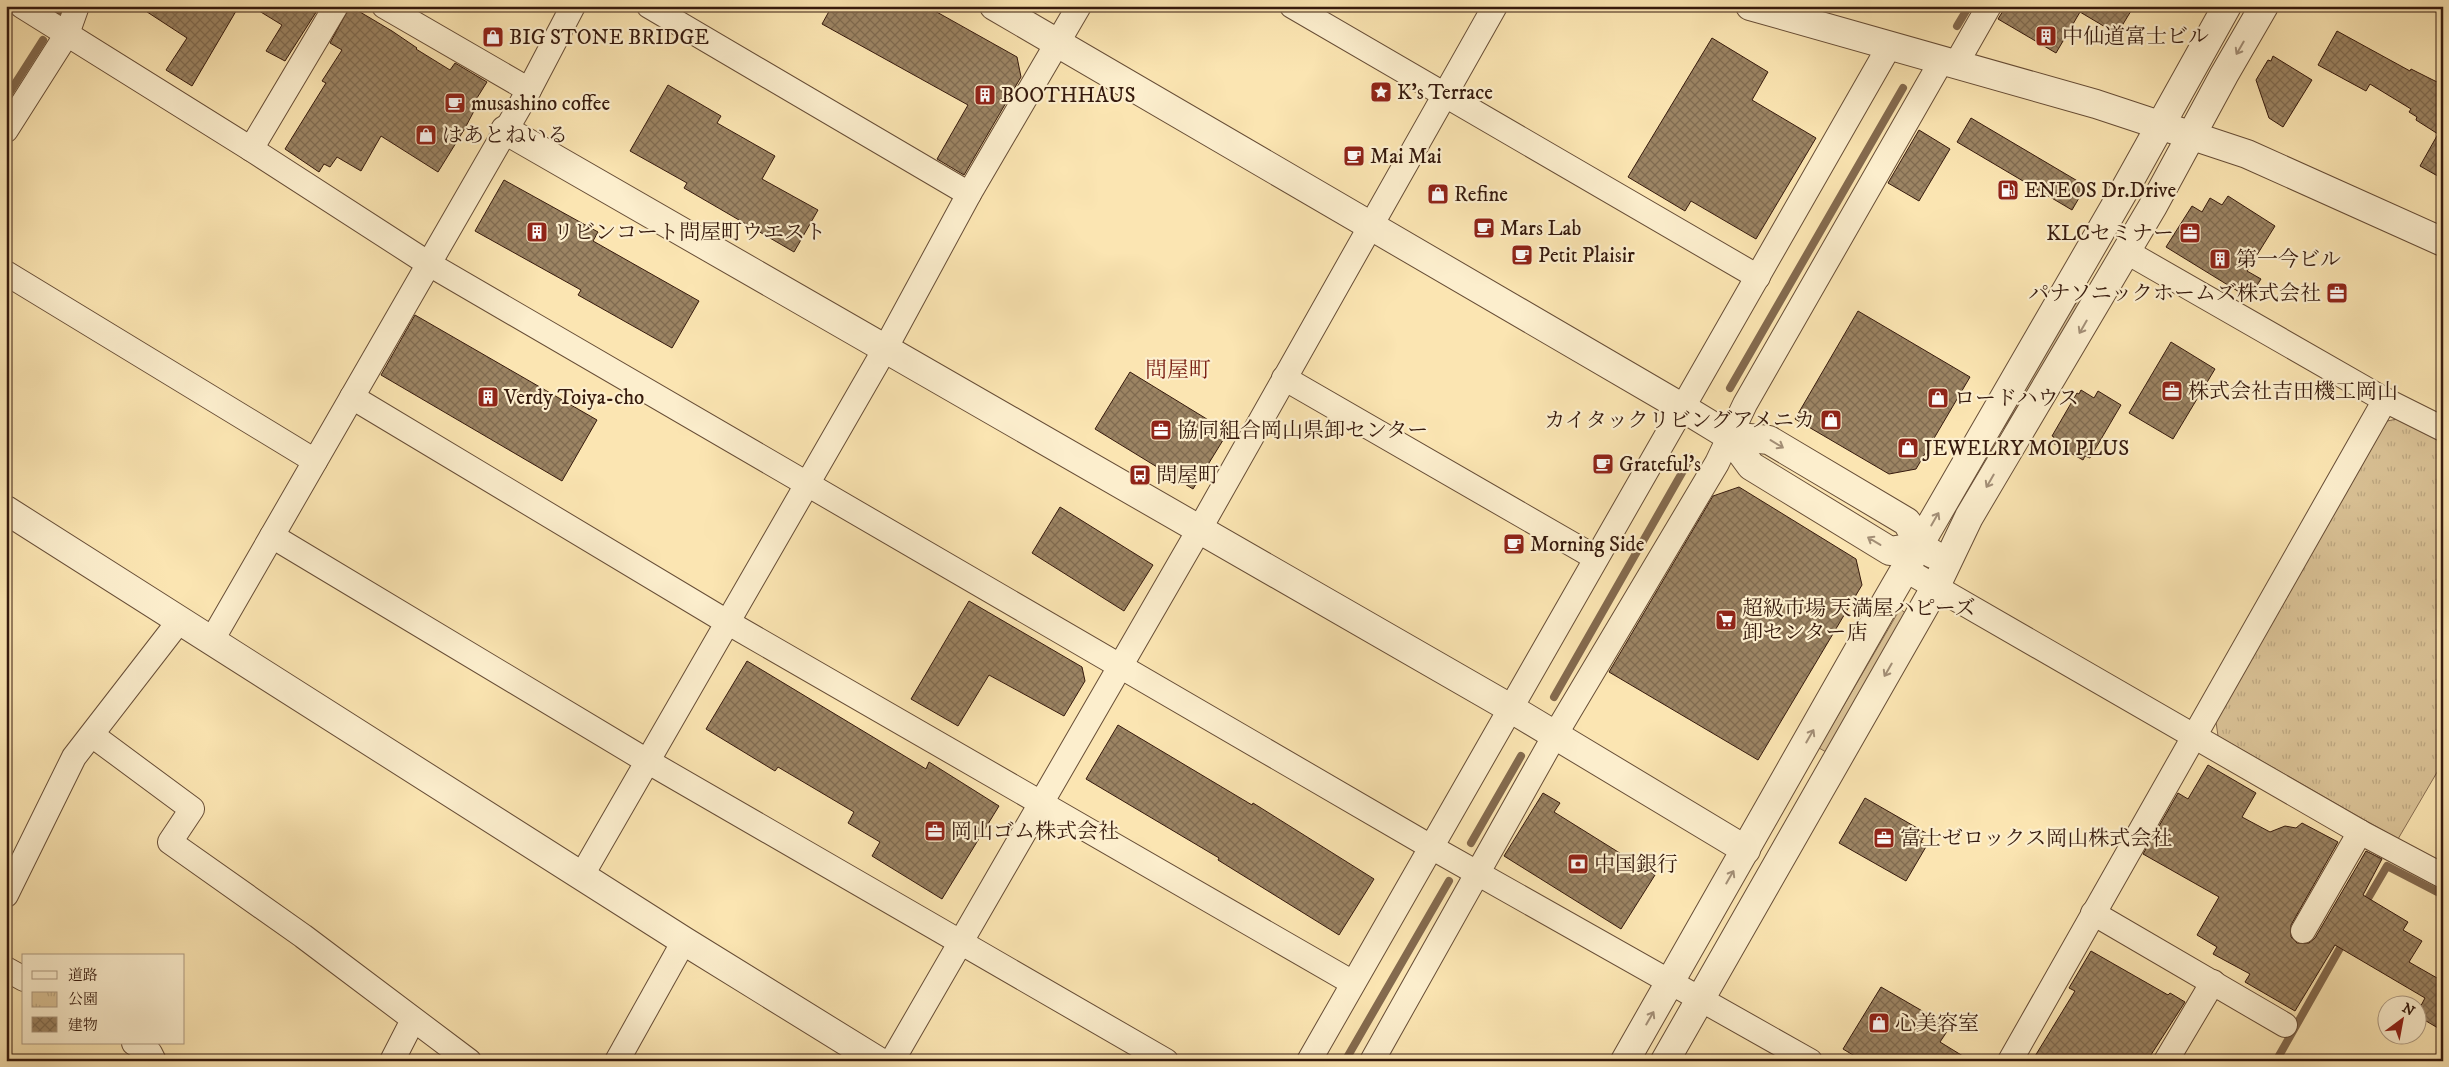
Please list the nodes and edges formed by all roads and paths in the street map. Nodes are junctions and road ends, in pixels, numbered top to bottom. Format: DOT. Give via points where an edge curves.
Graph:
graph roads {
  1 [pos="22,6"];
  2 [pos="77,6"];
  3 [pos="336,6"];
  4 [pos="384,6"];
  5 [pos="573,6"];
  6 [pos="649,6"];
  7 [pos="994,6"];
  8 [pos="1079,6"];
  9 [pos="1292,6"];
  10 [pos="1495,6"];
  11 [pos="1750,6"];
  12 [pos="1988,6"];
  13 [pos="2227,6"];
  14 [pos="2264,6"];
  15 [pos="67,34"];
  16 [pos="1057,43"];
  17 [pos="1890,45"];
  18 [pos="1949,62"];
  19 [pos="529,90"];
  20 [pos="1444,95"];
  21 [pos="2160,126"];
  22 [pos="6,130"];
  23 [pos="506,130"];
  24 [pos="2191,136"];
  25 [pos="251,149"];
  26 [pos="969,194"];
  27 [pos="1370,226"];
  28 [pos="2443,242"];
  29 [pos="2127,252"];
  30 [pos="429,264"];
  31 [pos="6,273"];
  32 [pos="1758,277"];
  33 [pos="885,349"];
  34 [pos="1284,378"];
  35 [pos="352,397"];
  36 [pos="2385,400"];
  37 [pos="1683,408"];
  38 [pos="2443,429"];
  39 [pos="1729,436"];
  40 [pos="315,461"];
  41 [pos="807,483"];
  42 [pos="6,510"];
  43 [pos="1199,530"];
  44 [pos="272,536"];
  45 [pos="1920,546"];
  46 [pos="1596,558"];
  47 [pos="1948,562"];
  48 [pos="1906,570"];
  49 [pos="1936,588"];
  50 [pos="180,620"];
  51 [pos="727,622"];
  52 [pos="212,640"];
  53 [pos="1121,664"];
  54 [pos="1510,708"];
  55 [pos="92,735"];
  56 [pos="1555,735"];
  57 [pos="2194,737"];
  58 [pos="647,761"];
  59 [pos="1042,802"];
  60 [pos="2360,832"];
  61 [pos="1431,847"];
  62 [pos="1746,850"];
  63 [pos="1478,873"];
  64 [pos="582,875"];
  65 [pos="2443,876"];
  66 [pos="6,895"];
  67 [pos="2094,913"];
  68 [pos="2303,931"];
  69 [pos="684,941"];
  70 [pos="960,942"];
  71 [pos="6,969"];
  72 [pos="22,978"];
  73 [pos="1671,982"];
  74 [pos="2213,982"];
  75 [pos="1353,983"];
  76 [pos="1700,998"];
  77 [pos="413,1020"];
  78 [pos="2285,1024"];
  79 [pos="136,1044"];
  80 [pos="154,1061"];
  81 [pos="392,1061"];
  82 [pos="468,1061"];
  83 [pos="617,1061"];
  84 [pos="878,1061"];
  85 [pos="892,1061"];
  86 [pos="1166,1061"];
  87 [pos="1309,1061"];
  88 [pos="1372,1061"];
  89 [pos="1625,1061"];
  90 [pos="1665,1061"];
  91 [pos="1810,1061"];
  92 [pos="2010,1061"];
  93 [pos="2166,1061"];
  1 -- 15 [label="street"];
  2 -- 15 [label="street"];
  3 -- 25 [label="street"];
  4 -- 19 [label="street"];
  5 -- 19 [label="street"];
  6 -- 26 [label="street"];
  7 -- 16 [label="street"];
  8 -- 16 [label="street"];
  9 -- 20 [label="street"];
  10 -- 20 [label="street"];
  11 -- 17 [label="street"];
  12 -- 18 [label="street"];
  13 -- 21 [label="street"];
  14 -- 24 [label="street, one-way"];
  15 -- 22 [label="street"];
  15 -- 25 [label="street"];
  16 -- 26 [label="street"];
  16 -- 27 [label="street"];
  17 -- 18 [label="street"];
  17 -- 32 [label="street"];
  18 -- 21 [label="street"];
  18 -- 39 [label="street" via="1750,395"];
  19 -- 23 [label="street"];
  20 -- 27 [label="street"];
  20 -- 32 [label="street"];
  21 -- 24 [label="street"];
  45 -- 21 [label="street, one-way"];
  23 -- 30 [label="street"];
  23 -- 33 [label="street"];
  24 -- 28 [label="street" via="2247,154"];
  24 -- 29 [label="street"];
  25 -- 30 [label="street"];
  26 -- 33 [label="street"];
  27 -- 34 [label="street"];
  27 -- 37 [label="street"];
  29 -- 36 [label="street"];
  29 -- 47 [label="street, one-way" via="1970,517"];
  30 -- 35 [label="street"];
  30 -- 41 [label="street"];
  31 -- 40 [label="street"];
  32 -- 37 [label="street"];
  33 -- 41 [label="street"];
  33 -- 43 [label="street"];
  34 -- 43 [label="street"];
  34 -- 46 [label="street"];
  35 -- 40 [label="street"];
  35 -- 51 [label="street"];
  36 -- 38 [label="street"];
  36 -- 57 [label="street"];
  37 -- 39 [label="street"];
  37 -- 46 [label="street"];
  39 -- 45 [label="street" via="1768,440 1907,522"];
  39 -- 56 [label="street" via="1717,462"];
  40 -- 44 [label="street"];
  41 -- 51 [label="street"];
  41 -- 53 [label="street"];
  42 -- 50 [label="street"];
  43 -- 53 [label="street"];
  43 -- 54 [label="street"];
  44 -- 52 [label="street"];
  44 -- 58 [label="street"];
  45 -- 47 [label="street"];
  45 -- 48 [label="street"];
  46 -- 54 [label="street"];
  47 -- 49 [label="street"];
  48 -- 49 [label="street"];
  62 -- 48 [label="street, one-way"];
  49 -- 57 [label="street"];
  49 -- 76 [label="street, one-way"];
  50 -- 52 [label="street"];
  50 -- 55 [label="street"];
  51 -- 58 [label="street"];
  51 -- 59 [label="street"];
  52 -- 64 [label="street"];
  53 -- 59 [label="street"];
  53 -- 61 [label="street"];
  54 -- 56 [label="street"];
  54 -- 61 [label="street"];
  55 -- 66 [label="street" via="74,757"];
  55 -- 77 [label="street" via="192,809 170,842 303,936"];
  56 -- 62 [label="street"];
  56 -- 63 [label="street"];
  57 -- 60 [label="street"];
  57 -- 67 [label="street"];
  58 -- 64 [label="street"];
  58 -- 70 [label="street"];
  59 -- 70 [label="street"];
  59 -- 75 [label="street"];
  60 -- 65 [label="street"];
  60 -- 68 [label="street"];
  61 -- 63 [label="street"];
  61 -- 75 [label="street"];
  73 -- 62 [label="street, one-way"];
  63 -- 73 [label="street"];
  63 -- 88 [label="street"];
  64 -- 69 [label="street"];
  67 -- 74 [label="street"];
  67 -- 92 [label="street"];
  69 -- 83 [label="street"];
  69 -- 84 [label="street"];
  70 -- 85 [label="street"];
  70 -- 86 [label="street"];
  71 -- 72 [label="street"];
  73 -- 76 [label="street"];
  89 -- 73 [label="street, one-way"];
  74 -- 78 [label="street"];
  74 -- 93 [label="street"];
  75 -- 87 [label="street"];
  76 -- 90 [label="street"];
  76 -- 91 [label="street"];
  77 -- 81 [label="street"];
  77 -- 82 [label="street"];
  79 -- 80 [label="street" via="150,1053"];
}
